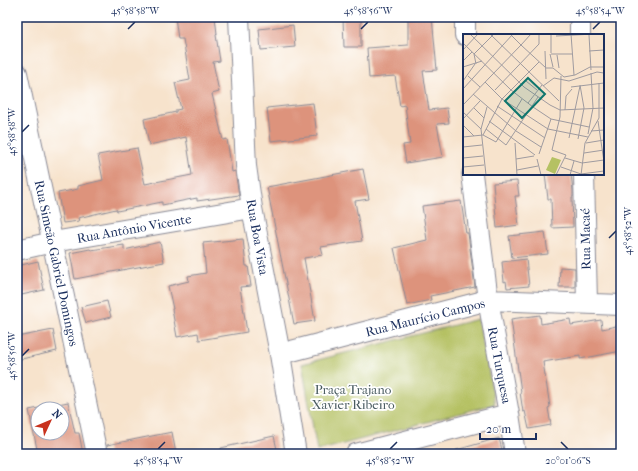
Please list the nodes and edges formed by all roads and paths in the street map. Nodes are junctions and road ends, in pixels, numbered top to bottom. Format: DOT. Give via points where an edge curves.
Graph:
graph roads {
  1 [pos="239,17"];
  2 [pos="465,17"];
  3 [pos="465,34"];
  4 [pos="17,73"];
  5 [pos="472,175"];
  6 [pos="584,175"];
  7 [pos="252,208"];
  8 [pos="53,242"];
  9 [pos="17,250"];
  10 [pos="488,300"];
  11 [pos="587,304"];
  12 [pos="621,304"];
  13 [pos="280,354"];
  14 [pos="509,414"];
  15 [pos="97,454"];
  16 [pos="296,454"];
  17 [pos="356,454"];
  18 [pos="515,454"];
  1 -- 7 [label="street, Rua Boa Vista" via="246,166"];
  2 -- 3 [label="street"];
  4 -- 8 [label="street, Rua Simeão Gabriel Domingos"];
  5 -- 10 [label="street, Rua Turquesa"];
  6 -- 11 [label="street, Rua Macaé"];
  7 -- 8 [label="street, Rua Antônio Vicente"];
  7 -- 13 [label="street, Rua Boa Vista"];
  8 -- 9 [label="street, Rua Antônio Vicente"];
  8 -- 15 [label="street, Rua Simeão Gabriel Domingos"];
  10 -- 11 [label="street, Rua Maurício Campos"];
  10 -- 13 [label="street, Rua Maurício Campos"];
  10 -- 14 [label="street, Rua Turquesa"];
  11 -- 12 [label="street, Rua Maurício Campos"];
  13 -- 16 [label="street, Rua Boa Vista"];
  14 -- 17 [label="street"];
  14 -- 18 [label="street, Rua Turquesa"];
}
